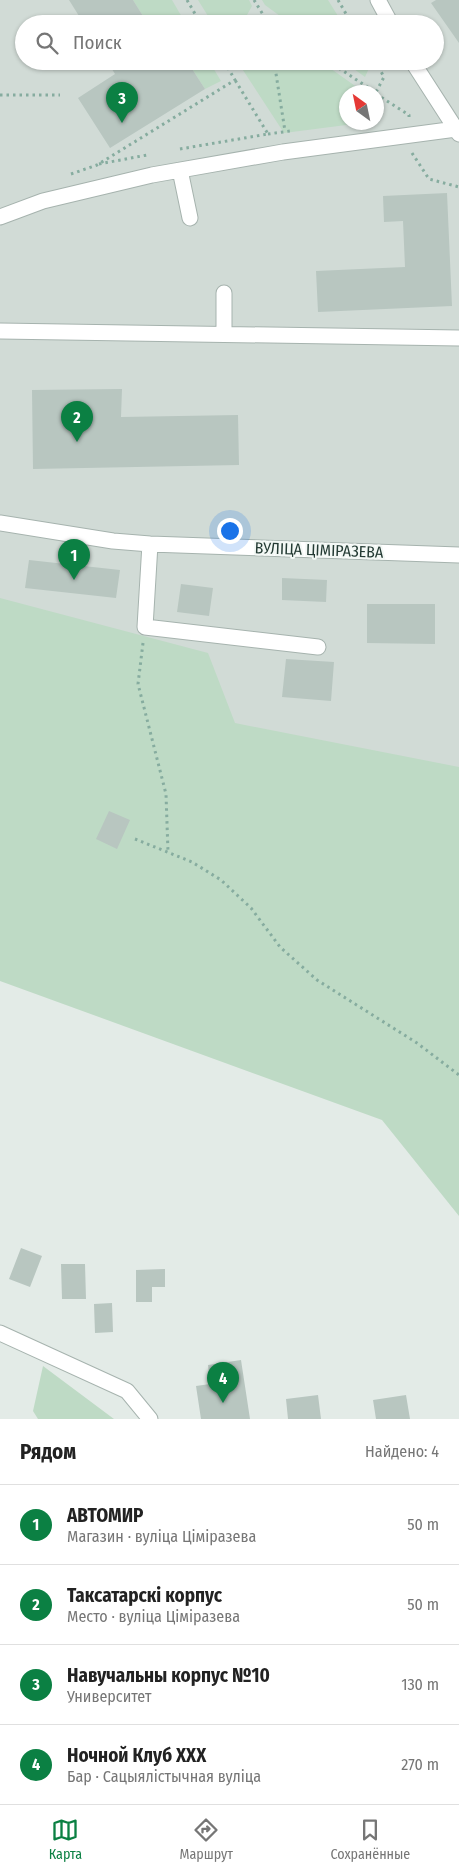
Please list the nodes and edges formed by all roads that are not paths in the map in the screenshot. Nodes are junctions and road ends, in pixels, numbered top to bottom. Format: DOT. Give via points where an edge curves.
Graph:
graph roads {
  1 [pos="378,0"];
  2 [pos="386,15"];
  3 [pos="418,70"];
  4 [pos="458,132"];
  5 [pos="180,170"];
  6 [pos="0,218"];
  7 [pos="190,218"];
  8 [pos="224,293"];
  9 [pos="0,331"];
  10 [pos="224,334"];
  11 [pos="459,338"];
  12 [pos="0,523"];
  13 [pos="150,544"];
  14 [pos="459,555"];
  15 [pos="318,647"];
  16 [pos="0,1333"];
  17 [pos="150,1419"];
  1 -- 2 [label="street"];
  3 -- 4 [label="street"];
  4 -- 5 [label="street" via="400,136 282,152"];
  5 -- 6 [label="street" via="43,201"];
  5 -- 7 [label="street"];
  8 -- 10 [label="street"];
  9 -- 10 [label="street"];
  10 -- 11 [label="street"];
  12 -- 13 [label="street, ВУЛІЦА ЦІМІРАЗЕВА"];
  13 -- 14 [label="street, ВУЛІЦА ЦІМІРАЗЕВА"];
  13 -- 15 [label="street" via="145,627"];
  16 -- 17 [label="street" via="127,1391"];
}
